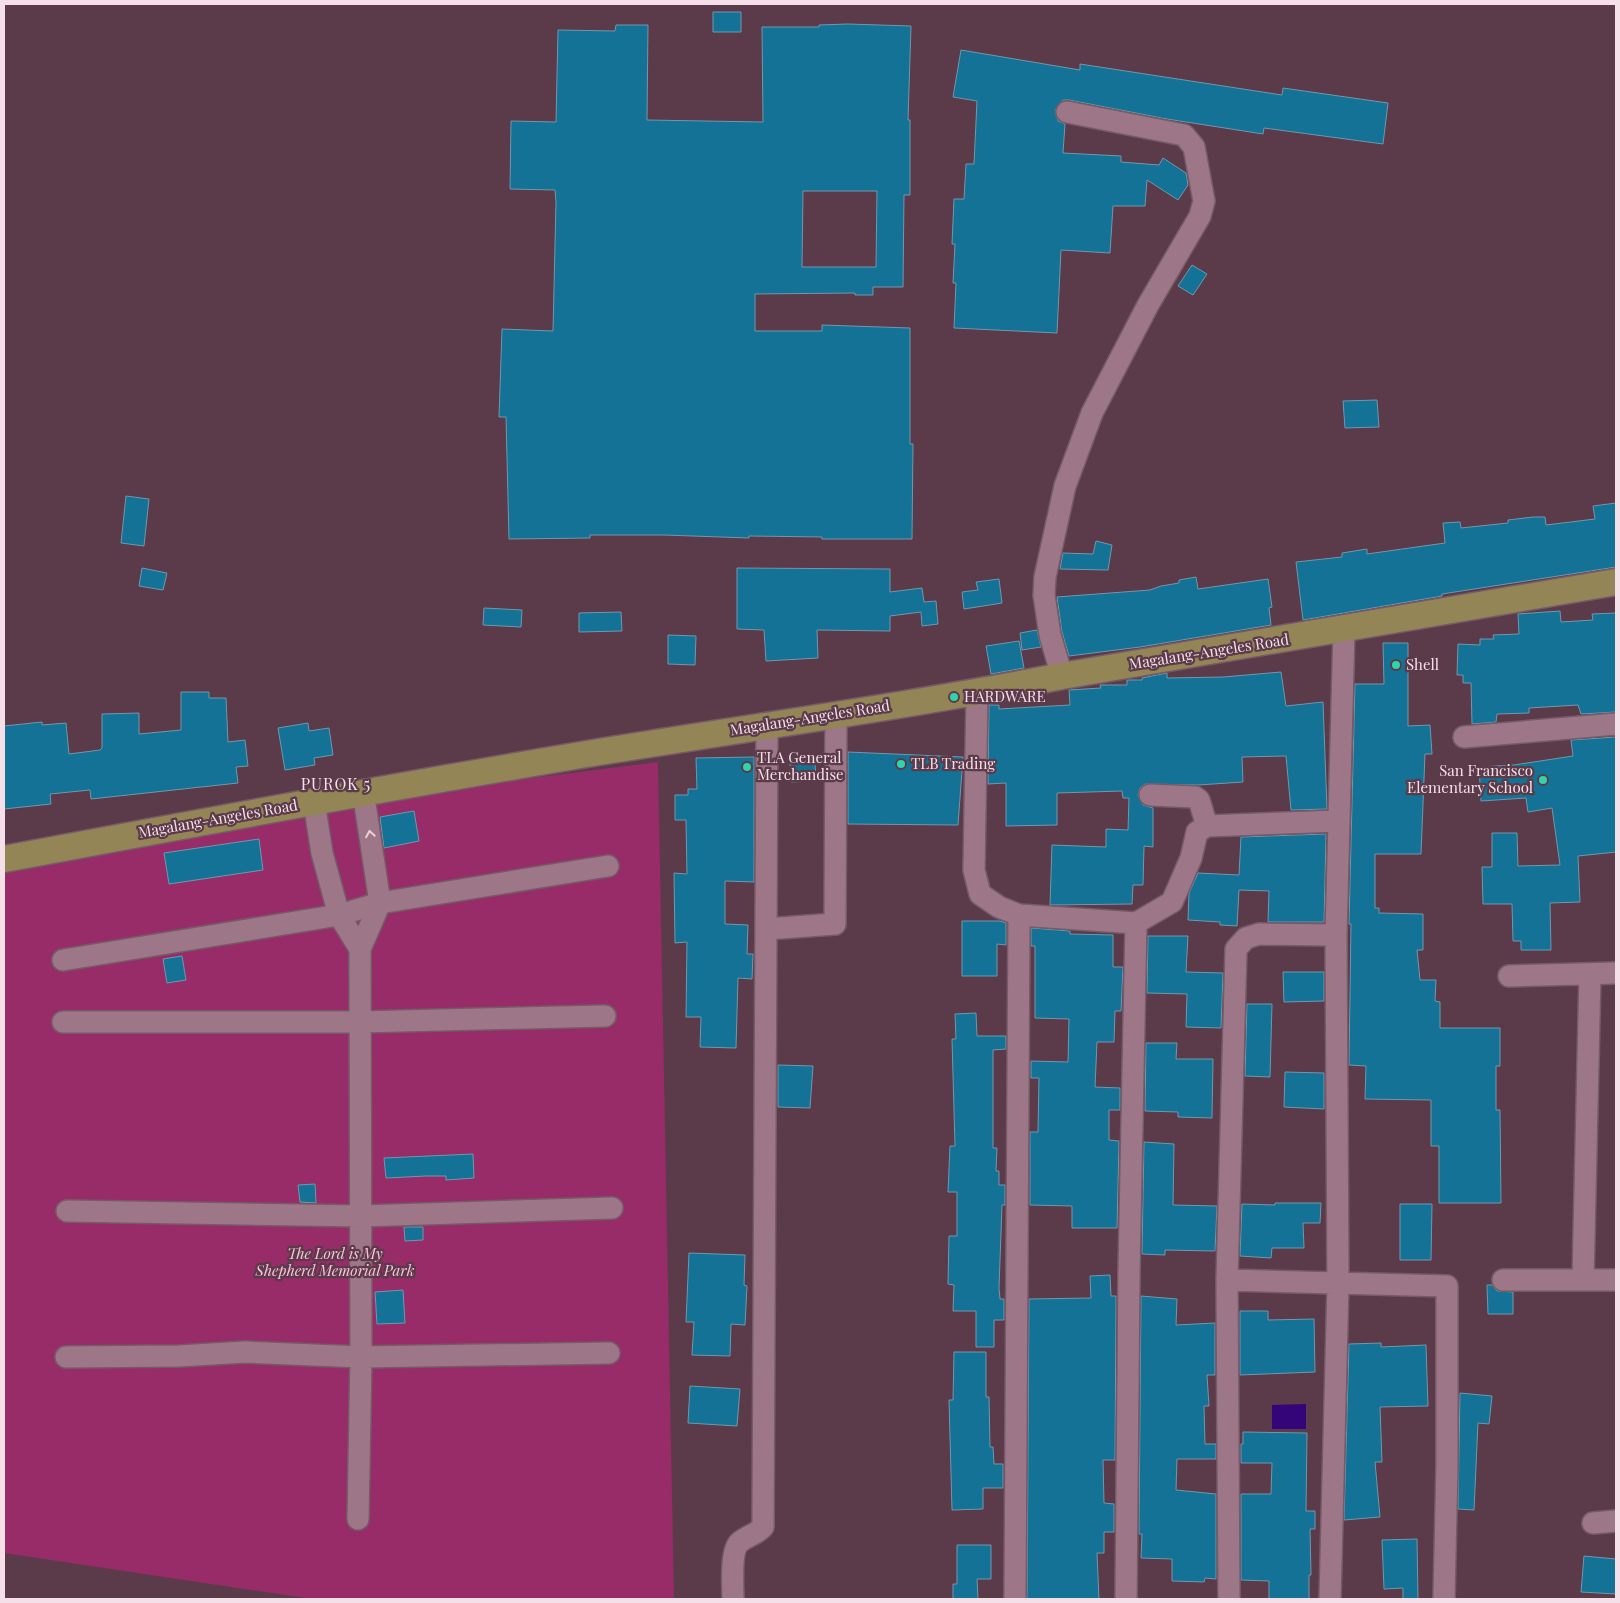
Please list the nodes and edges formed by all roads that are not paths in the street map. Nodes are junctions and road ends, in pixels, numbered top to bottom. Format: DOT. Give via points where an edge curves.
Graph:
graph roads {
  1 [pos="1067,112"];
  2 [pos="1616,582"];
  3 [pos="1344,630"];
  4 [pos="1062,676"];
  5 [pos="976,693"];
  6 [pos="836,714"];
  7 [pos="768,724"];
  8 [pos="1616,724"];
  9 [pos="1464,737"];
  10 [pos="363,791"];
  11 [pos="1150,795"];
  12 [pos="314,802"];
  13 [pos="1339,821"];
  14 [pos="1206,826"];
  15 [pos="4,859"];
  16 [pos="608,866"];
  17 [pos="380,903"];
  18 [pos="1019,915"];
  19 [pos="339,916"];
  20 [pos="1136,923"];
  21 [pos="767,929"];
  22 [pos="1336,934"];
  23 [pos="360,949"];
  24 [pos="64,960"];
  25 [pos="1616,973"];
  26 [pos="1590,974"];
  27 [pos="1510,976"];
  28 [pos="605,1016"];
  29 [pos="62,1022"];
  30 [pos="360,1022"];
  31 [pos="612,1208"];
  32 [pos="67,1211"];
  33 [pos="361,1216"];
  34 [pos="1227,1280"];
  35 [pos="1503,1280"];
  36 [pos="1583,1280"];
  37 [pos="1616,1280"];
  38 [pos="1338,1284"];
  39 [pos="609,1353"];
  40 [pos="66,1357"];
  41 [pos="361,1357"];
  42 [pos="358,1519"];
  43 [pos="1616,1521"];
  44 [pos="1593,1523"];
  45 [pos="733,1599"];
  46 [pos="1015,1599"];
  47 [pos="1126,1599"];
  48 [pos="1230,1599"];
  49 [pos="1330,1599"];
  50 [pos="1444,1599"];
  1 -- 4 [label="street" via="1184,135 1194,147 1204,201 1200,216 1148,305 1092,413 1064,486 1044,595 1050,635"];
  2 -- 3 [label="main road, Magalang-Angeles Road"];
  3 -- 4 [label="main road, Magalang-Angeles Road"];
  3 -- 13 [label="street"];
  4 -- 5 [label="main road, Magalang-Angeles Road"];
  5 -- 6 [label="main road, Magalang-Angeles Road"];
  5 -- 18 [label="street" via="974,870 980,894 999,908"];
  6 -- 7 [label="main road, Magalang-Angeles Road"];
  6 -- 21 [label="street" via="835,924"];
  7 -- 10 [label="main road, Magalang-Angeles Road"];
  7 -- 21 [label="street"];
  8 -- 9 [label="street"];
  10 -- 12 [label="main road, Magalang-Angeles Road"];
  17 -- 10 [label="street, one-way"];
  11 -- 14 [label="street" via="1195,797 1200,800"];
  12 -- 15 [label="main road, Magalang-Angeles Road"];
  12 -- 19 [label="street" via="322,853"];
  13 -- 14 [label="street"];
  13 -- 22 [label="street"];
  14 -- 20 [label="street" via="1197,832 1191,858 1172,902"];
  16 -- 17 [label="street"];
  17 -- 19 [label="street"];
  17 -- 23 [label="street"];
  18 -- 20 [label="street"];
  18 -- 46 [label="street"];
  19 -- 23 [label="street"];
  19 -- 24 [label="street"];
  20 -- 47 [label="street"];
  21 -- 45 [label="street" via="763,1528 736,1547"];
  22 -- 34 [label="street" via="1259,934 1246,938 1236,949"];
  22 -- 38 [label="street"];
  23 -- 30 [label="street"];
  25 -- 26 [label="street"];
  26 -- 27 [label="street"];
  26 -- 36 [label="street"];
  28 -- 30 [label="street"];
  29 -- 30 [label="street"];
  30 -- 33 [label="street"];
  31 -- 33 [label="street"];
  32 -- 33 [label="street"];
  33 -- 41 [label="street"];
  34 -- 38 [label="street"];
  34 -- 48 [label="street"];
  35 -- 36 [label="street"];
  36 -- 37 [label="street"];
  38 -- 49 [label="street"];
  38 -- 50 [label="street" via="1447,1286"];
  39 -- 41 [label="street"];
  40 -- 41 [label="street" via="245,1352"];
  41 -- 42 [label="street"];
  43 -- 44 [label="street"];
}
